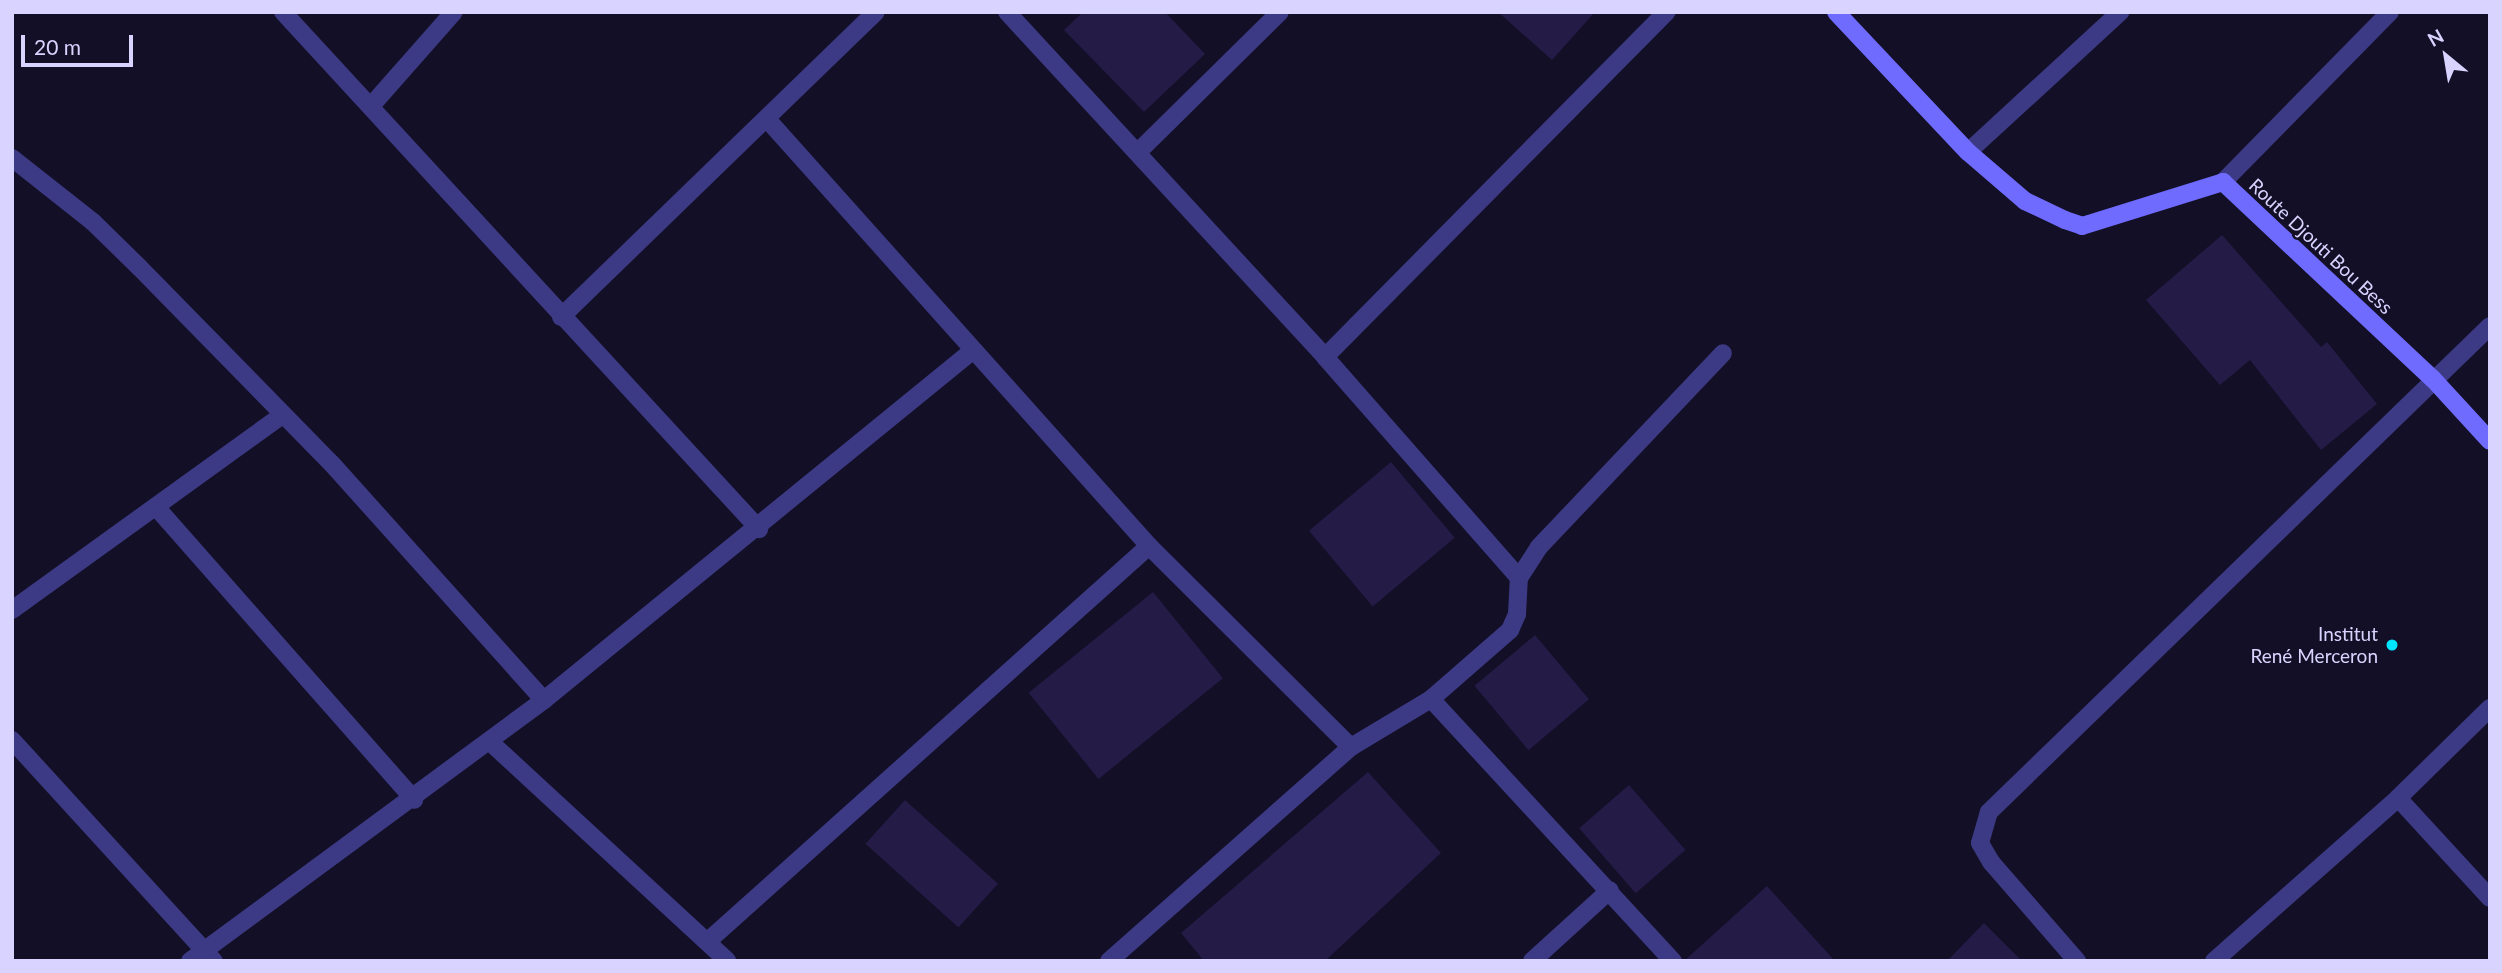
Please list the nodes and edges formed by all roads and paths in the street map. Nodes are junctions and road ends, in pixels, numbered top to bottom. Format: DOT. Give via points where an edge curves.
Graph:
graph roads {
  1 [pos="283,12"];
  2 [pos="454,12"];
  3 [pos="876,12"];
  4 [pos="1007,12"];
  5 [pos="1280,12"];
  6 [pos="1667,12"];
  7 [pos="1836,12"];
  8 [pos="2120,12"];
  9 [pos="2390,12"];
  10 [pos="371,106"];
  11 [pos="766,119"];
  12 [pos="1138,152"];
  13 [pos="1968,152"];
  14 [pos="12,158"];
  15 [pos="2223,182"];
  16 [pos="561,317"];
  17 [pos="2490,326"];
  18 [pos="972,351"];
  19 [pos="1723,353"];
  20 [pos="1325,357"];
  21 [pos="2433,379"];
  22 [pos="282,415"];
  23 [pos="2490,441"];
  24 [pos="158,508"];
  25 [pos="759,529"];
  26 [pos="1149,546"];
  27 [pos="1519,578"];
  28 [pos="12,610"];
  29 [pos="1431,699"];
  30 [pos="544,700"];
  31 [pos="2490,708"];
  32 [pos="12,740"];
  33 [pos="489,741"];
  34 [pos="1350,747"];
  35 [pos="2398,798"];
  36 [pos="414,800"];
  37 [pos="1610,890"];
  38 [pos="2490,898"];
  39 [pos="708,941"];
  40 [pos="203,957"];
  41 [pos="727,961"];
  42 [pos="1109,961"];
  43 [pos="1532,961"];
  44 [pos="1673,961"];
  45 [pos="2077,961"];
  46 [pos="2214,961"];
  1 -- 10 [label="street"];
  2 -- 10 [label="street"];
  3 -- 11 [label="street"];
  4 -- 12 [label="street"];
  5 -- 12 [label="street"];
  6 -- 20 [label="street"];
  7 -- 13 [label="main road, Route Djouti Bou Bess"];
  8 -- 13 [label="street"];
  9 -- 15 [label="street"];
  10 -- 16 [label="street"];
  11 -- 16 [label="street"];
  11 -- 18 [label="street"];
  12 -- 20 [label="street"];
  13 -- 15 [label="main road, Route Djouti Bou Bess" via="2025,201 2082,226"];
  14 -- 22 [label="street" via="93,222"];
  15 -- 21 [label="main road, Route Djouti Bou Bess"];
  16 -- 25 [label="street"];
  17 -- 21 [label="street"];
  18 -- 25 [label="street"];
  18 -- 26 [label="street"];
  19 -- 27 [label="street" via="1567,513"];
  20 -- 27 [label="street"];
  21 -- 23 [label="main road, Route Djouti Bou Bess"];
  21 -- 45 [label="street" via="1989,812 1980,843 1991,862"];
  22 -- 24 [label="street"];
  22 -- 30 [label="street"];
  24 -- 28 [label="street"];
  24 -- 36 [label="street"];
  25 -- 30 [label="street"];
  26 -- 34 [label="street"];
  26 -- 39 [label="street"];
  27 -- 29 [label="street" via="1517,614 1510,630"];
  29 -- 34 [label="street"];
  29 -- 37 [label="street"];
  30 -- 33 [label="street"];
  31 -- 35 [label="street"];
  32 -- 40 [label="street"];
  33 -- 36 [label="street"];
  33 -- 39 [label="street"];
  34 -- 42 [label="street"];
  35 -- 38 [label="street"];
  35 -- 46 [label="street"];
  36 -- 40 [label="street"];
  37 -- 43 [label="street"];
  37 -- 44 [label="street"];
  39 -- 41 [label="street"];
}
